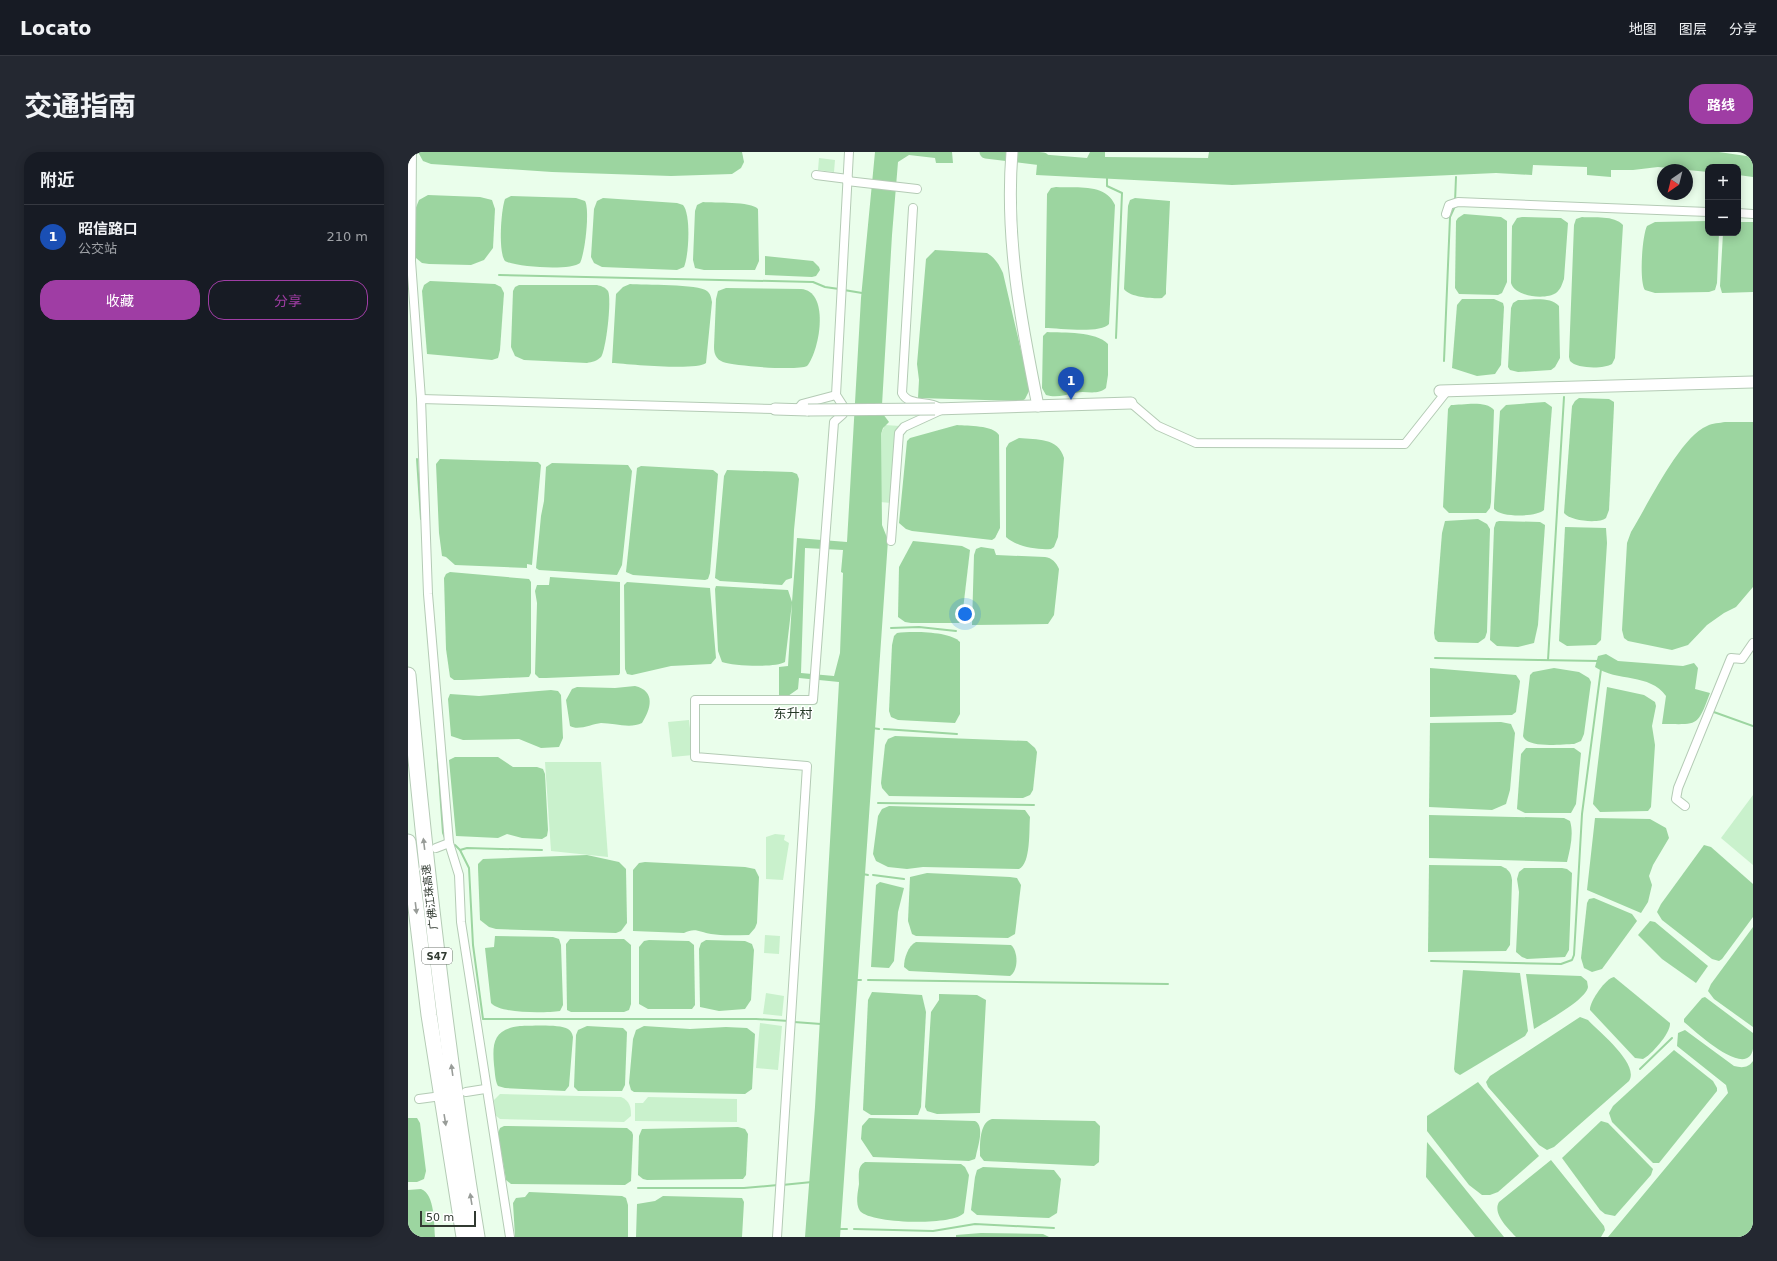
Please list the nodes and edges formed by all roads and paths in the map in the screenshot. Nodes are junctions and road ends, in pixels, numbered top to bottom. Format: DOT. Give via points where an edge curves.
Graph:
graph roads {
  1 [pos="412,152"];
  2 [pos="849,152"];
  3 [pos="1012,152"];
  4 [pos="816,175"];
  5 [pos="847,180"];
  6 [pos="917,189"];
  7 [pos="913,208"];
  8 [pos="1705,212"];
  9 [pos="1741,213"];
  10 [pos="1446,214"];
  11 [pos="1753,214"];
  12 [pos="1753,382"];
  13 [pos="1444,391"];
  14 [pos="836,395"];
  15 [pos="421,399"];
  16 [pos="1131,403"];
  17 [pos="1038,406"];
  18 [pos="775,409"];
  19 [pos="802,410"];
  20 [pos="939,410"];
  21 [pos="891,541"];
  22 [pos="1753,643"];
  23 [pos="408,675"];
  24 [pos="1685,806"];
  25 [pos="408,842"];
  26 [pos="449,844"];
  27 [pos="436,848"];
  28 [pos="486,1089"];
  29 [pos="466,1092"];
  30 [pos="434,1097"];
  31 [pos="419,1099"];
  32 [pos="464,1237"];
  33 [pos="477,1237"];
  34 [pos="510,1237"];
  35 [pos="777,1237"];
  1 -- 15 [label="street" via="411,262"];
  2 -- 5 [label="street"];
  3 -- 17 [label="street" via="1010,183 1013,267"];
  4 -- 5 [label="street"];
  5 -- 6 [label="street"];
  5 -- 14 [label="street"];
  7 -- 20 [label="street" via="902,393 908,400 934,404"];
  8 -- 10 [label="street" via="1458,202 1449,205"];
  9 -- 11 [label="street"];
  12 -- 13 [label="street"];
  13 -- 16 [label="street" via="1405,444 1196,443 1158,426"];
  14 -- 19 [label="street" via="802,404"];
  14 -- 35 [label="street" via="845,409 834,422 812,700 695,700 695,757 807,766"];
  15 -- 18 [label="street"];
  15 -- 26 [label="street" via="428,594"];
  16 -- 17 [label="street"];
  17 -- 20 [label="street"];
  18 -- 19 [label="street"];
  19 -- 20 [label="street, bridge"];
  20 -- 21 [label="street" via="904,427 899,433"];
  22 -- 24 [label="street" via="1742,659 1731,658 1678,788 1676,799"];
  33 -- 23 [label="highway, 广佛江珠高速 / S47, one-way" via="443,1007 422,829"];
  25 -- 32 [label="highway, 广佛江珠高速 / S47, one-way" via="429,1015"];
  26 -- 27 [label="street"];
  26 -- 28 [label="street" via="459,874 461,922"];
  28 -- 29 [label="street"];
  28 -- 34 [label="street"];
  30 -- 31 [label="street"];
}
